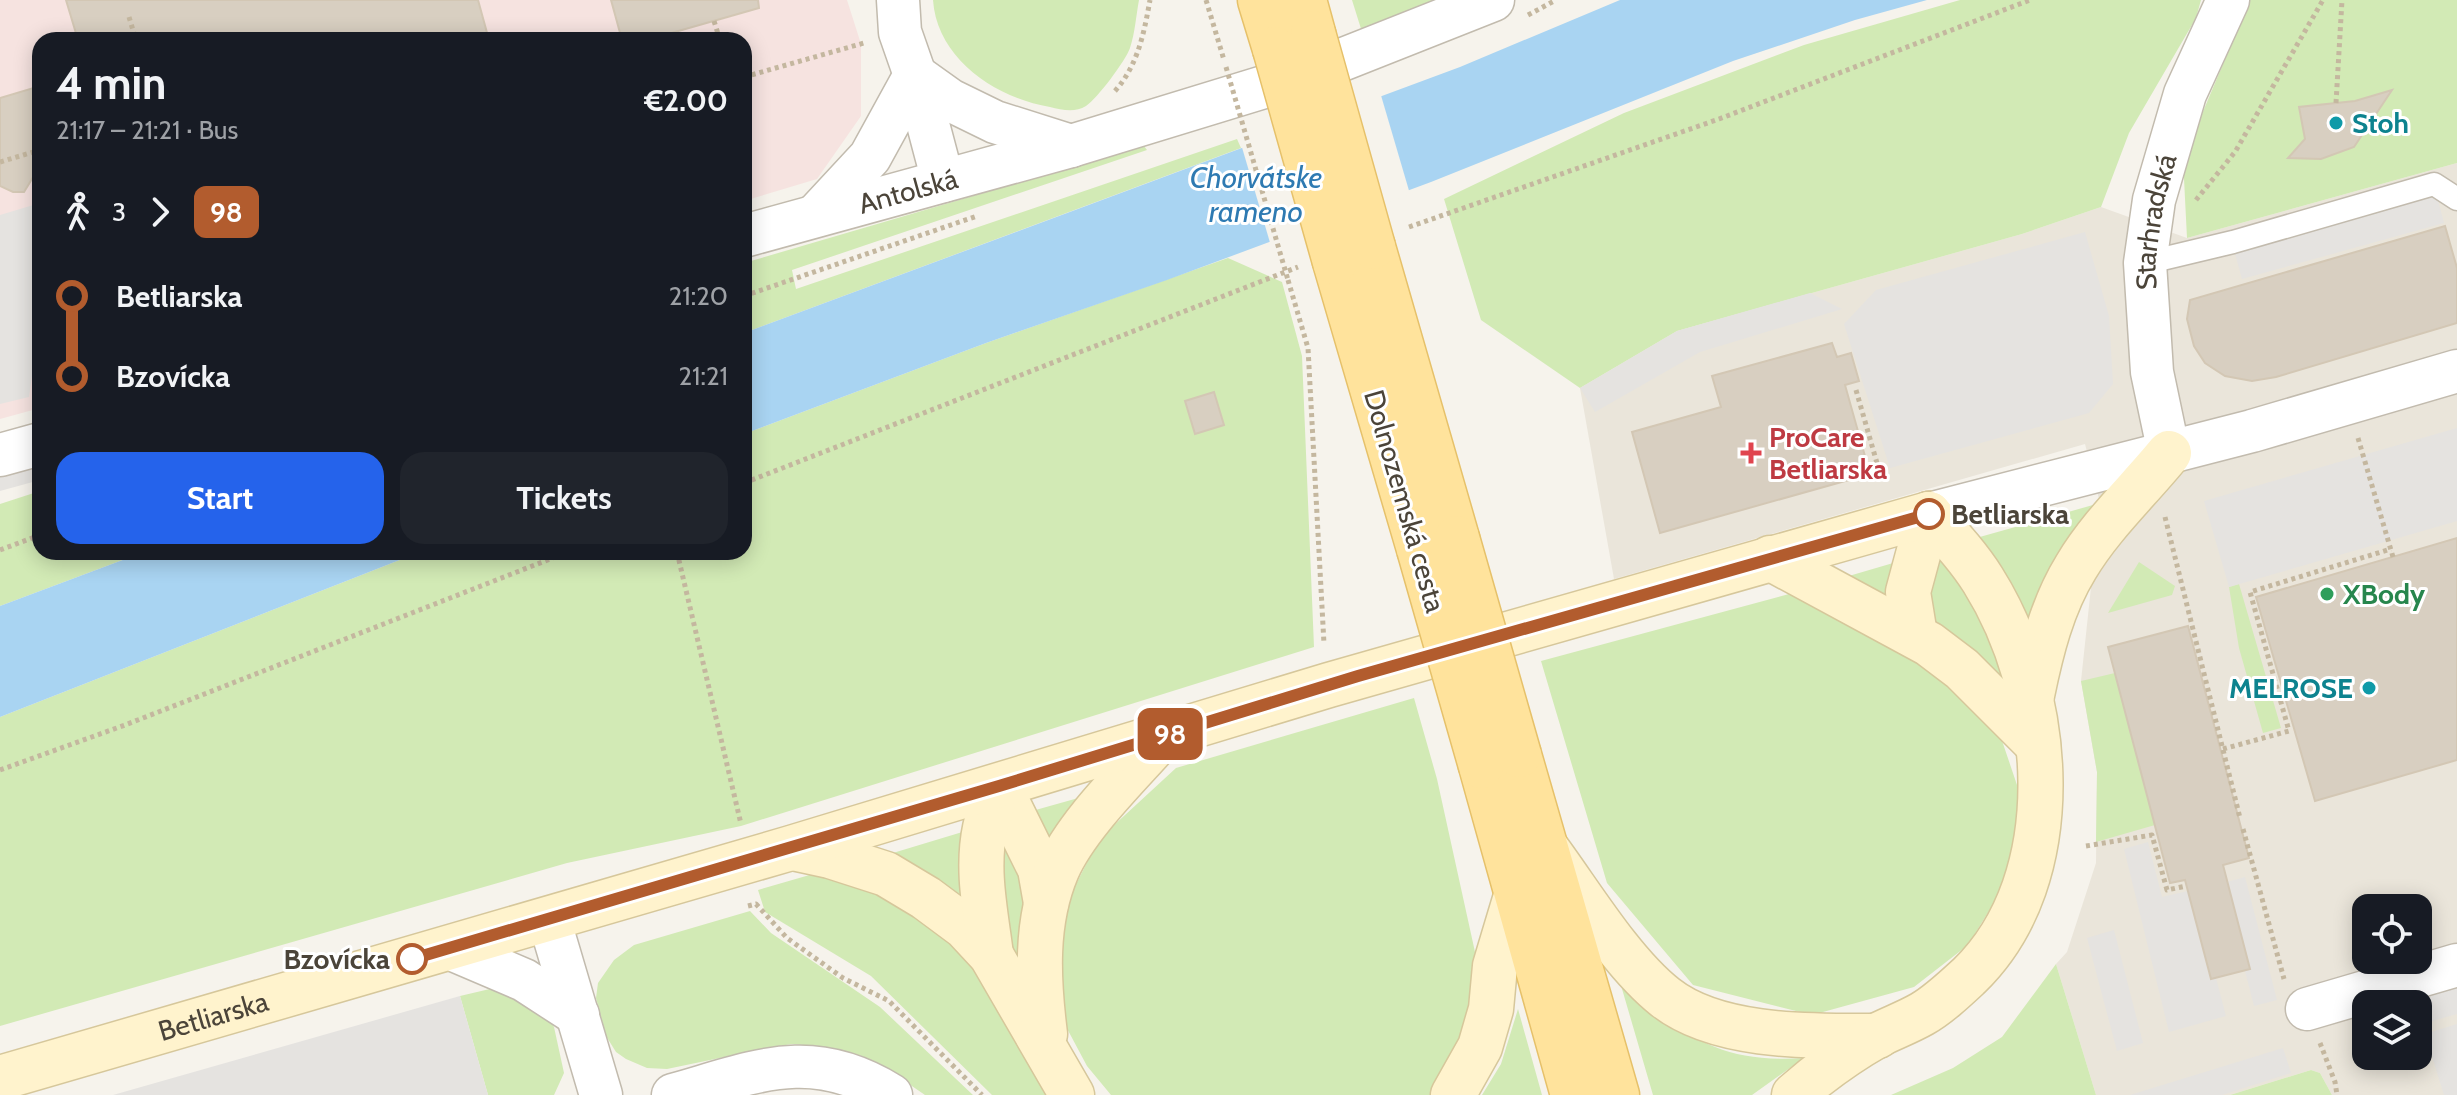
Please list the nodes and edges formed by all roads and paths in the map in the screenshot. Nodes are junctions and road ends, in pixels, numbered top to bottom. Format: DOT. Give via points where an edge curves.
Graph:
graph roads {
  1 [pos="898,0"];
  2 [pos="1206,0"];
  3 [pos="1260,0"];
  4 [pos="1493,0"];
  5 [pos="2228,0"];
  6 [pos="2323,0"];
  7 [pos="2342,0"];
  8 [pos="129,17"];
  9 [pos="714,21"];
  10 [pos="1297,27"];
  11 [pos="134,32"];
  12 [pos="717,32"];
  13 [pos="873,40"];
  14 [pos="752,75"];
  15 [pos="915,75"];
  16 [pos="2336,103"];
  17 [pos="1071,146"];
  18 [pos="32,152"];
  19 [pos="0,162"];
  20 [pos="943,181"];
  21 [pos="2457,199"];
  22 [pos="2195,201"];
  23 [pos="817,214"];
  24 [pos="752,234"];
  25 [pos="2145,263"];
  26 [pos="2457,371"];
  27 [pos="1856,390"];
  28 [pos="2357,433"];
  29 [pos="32,446"];
  30 [pos="2169,453"];
  31 [pos="0,455"];
  32 [pos="1881,477"];
  33 [pos="2161,505"];
  34 [pos="1929,514"];
  35 [pos="32,538"];
  36 [pos="2391,549"];
  37 [pos="0,550"];
  38 [pos="2393,557"];
  39 [pos="1770,558"];
  40 [pos="548,560"];
  41 [pos="679,560"];
  42 [pos="1915,635"];
  43 [pos="1324,644"];
  44 [pos="2032,697"];
  45 [pos="1163,736"];
  46 [pos="2038,745"];
  47 [pos="2223,749"];
  48 [pos="1500,760"];
  49 [pos="0,770"];
  50 [pos="999,786"];
  51 [pos="2240,818"];
  52 [pos="741,826"];
  53 [pos="2243,829"];
  54 [pos="1545,846"];
  55 [pos="2086,846"];
  56 [pos="791,848"];
  57 [pos="2186,886"];
  58 [pos="1516,896"];
  59 [pos="1046,903"];
  60 [pos="741,908"];
  61 [pos="549,919"];
  62 [pos="449,948"];
  63 [pos="991,955"];
  64 [pos="2457,965"];
  65 [pos="2297,1001"];
  66 [pos="578,1015"];
  67 [pos="1878,1036"];
  68 [pos="1047,1047"];
  69 [pos="0,1078"];
  70 [pos="2335,1082"];
  71 [pos="601,1095"];
  72 [pos="673,1095"];
  73 [pos="891,1095"];
  74 [pos="982,1095"];
  75 [pos="1072,1095"];
  76 [pos="1453,1095"];
  77 [pos="1573,1095"];
  78 [pos="1617,1095"];
  79 [pos="1794,1095"];
  80 [pos="2337,1095"];
  1 -- 15 [label="street" via="900,32"];
  2 -- 43 [label="path, bridge" via="1308,348"];
  3 -- 10 [label="main road, Dolnozemská cesta"];
  4 -- 17 [label="street, Antolská" via="1306,74"];
  5 -- 25 [label="street, Starhradská" via="2185,94 2154,200"];
  6 -- 22 [label="path" via="2235,152"];
  7 -- 16 [label="path"];
  8 -- 11 [label="path"];
  9 -- 12 [label="path"];
  10 -- 48 [label="main road, Dolnozemská cesta, bridge" via="1354,254"];
  13 -- 14 [label="path"];
  15 -- 17 [label="street" via="995,122"];
  15 -- 20 [label="street"];
  15 -- 23 [label="street" via="870,157"];
  17 -- 20 [label="street, Antolská"];
  18 -- 19 [label="path"];
  20 -- 23 [label="street, Antolská"];
  21 -- 25 [label="lane" via="2434,184"];
  23 -- 24 [label="street, Antolská"];
  25 -- 30 [label="street, Starhradská" via="2152,372"];
  26 -- 30 [label="street, Betliarska"];
  27 -- 32 [label="path"];
  28 -- 36 [label="path"];
  29 -- 31 [label="street"];
  30 -- 34 [label="street, Betliarska"];
  30 -- 44 [label="street" via="2075,567 2040,653"];
  33 -- 47 [label="path"];
  34 -- 39 [label="street, Betliarska"];
  34 -- 42 [label="street" via="1908,592"];
  34 -- 44 [label="street" via="1985,582"];
  35 -- 37 [label="path"];
  36 -- 38 [label="path"];
  36 -- 47 [label="path" via="2250,592 2289,731"];
  39 -- 42 [label="street"];
  39 -- 45 [label="street, Betliarska"];
  40 -- 49 [label="path"];
  41 -- 52 [label="path"];
  42 -- 46 [label="street" via="1962,669"];
  44 -- 46 [label="street"];
  45 -- 50 [label="street, Betliarska"];
  45 -- 59 [label="street" via="1073,844"];
  46 -- 67 [label="street" via="2039,824 2011,918 1969,976 1925,1013"];
  47 -- 51 [label="path"];
  48 -- 54 [label="main road, Dolnozemská cesta"];
  48 -- 58 [label="main road, Dolnozemská cesta"];
  50 -- 56 [label="street, Betliarska"];
  50 -- 59 [label="street" via="1034,856"];
  50 -- 63 [label="street" via="982,846"];
  53 -- 65 [label="path"];
  54 -- 67 [label="street" via="1644,976 1686,1010 1758,1032"];
  54 -- 78 [label="main road, Dolnozemská cesta"];
  55 -- 57 [label="path" via="2152,835 2167,890"];
  56 -- 61 [label="street, Betliarska"];
  56 -- 63 [label="street" via="886,874 965,927"];
  58 -- 76 [label="street" via="1495,966 1480,1047"];
  58 -- 77 [label="main road, Dolnozemská cesta"];
  59 -- 68 [label="street" via="1038,971"];
  60 -- 74 [label="path" via="756,904 787,938 843,978 889,1001"];
  61 -- 62 [label="street, Betliarska"];
  61 -- 66 [label="street"];
  62 -- 66 [label="street" via="524,980"];
  62 -- 69 [label="street, Betliarska"];
  63 -- 68 [label="street"];
  64 -- 65 [label="street"];
  66 -- 71 [label="street"];
  67 -- 79 [label="street"];
  68 -- 75 [label="street"];
  70 -- 80 [label="path"];
  72 -- 73 [label="street" via="806,1065 844,1072"];
}
